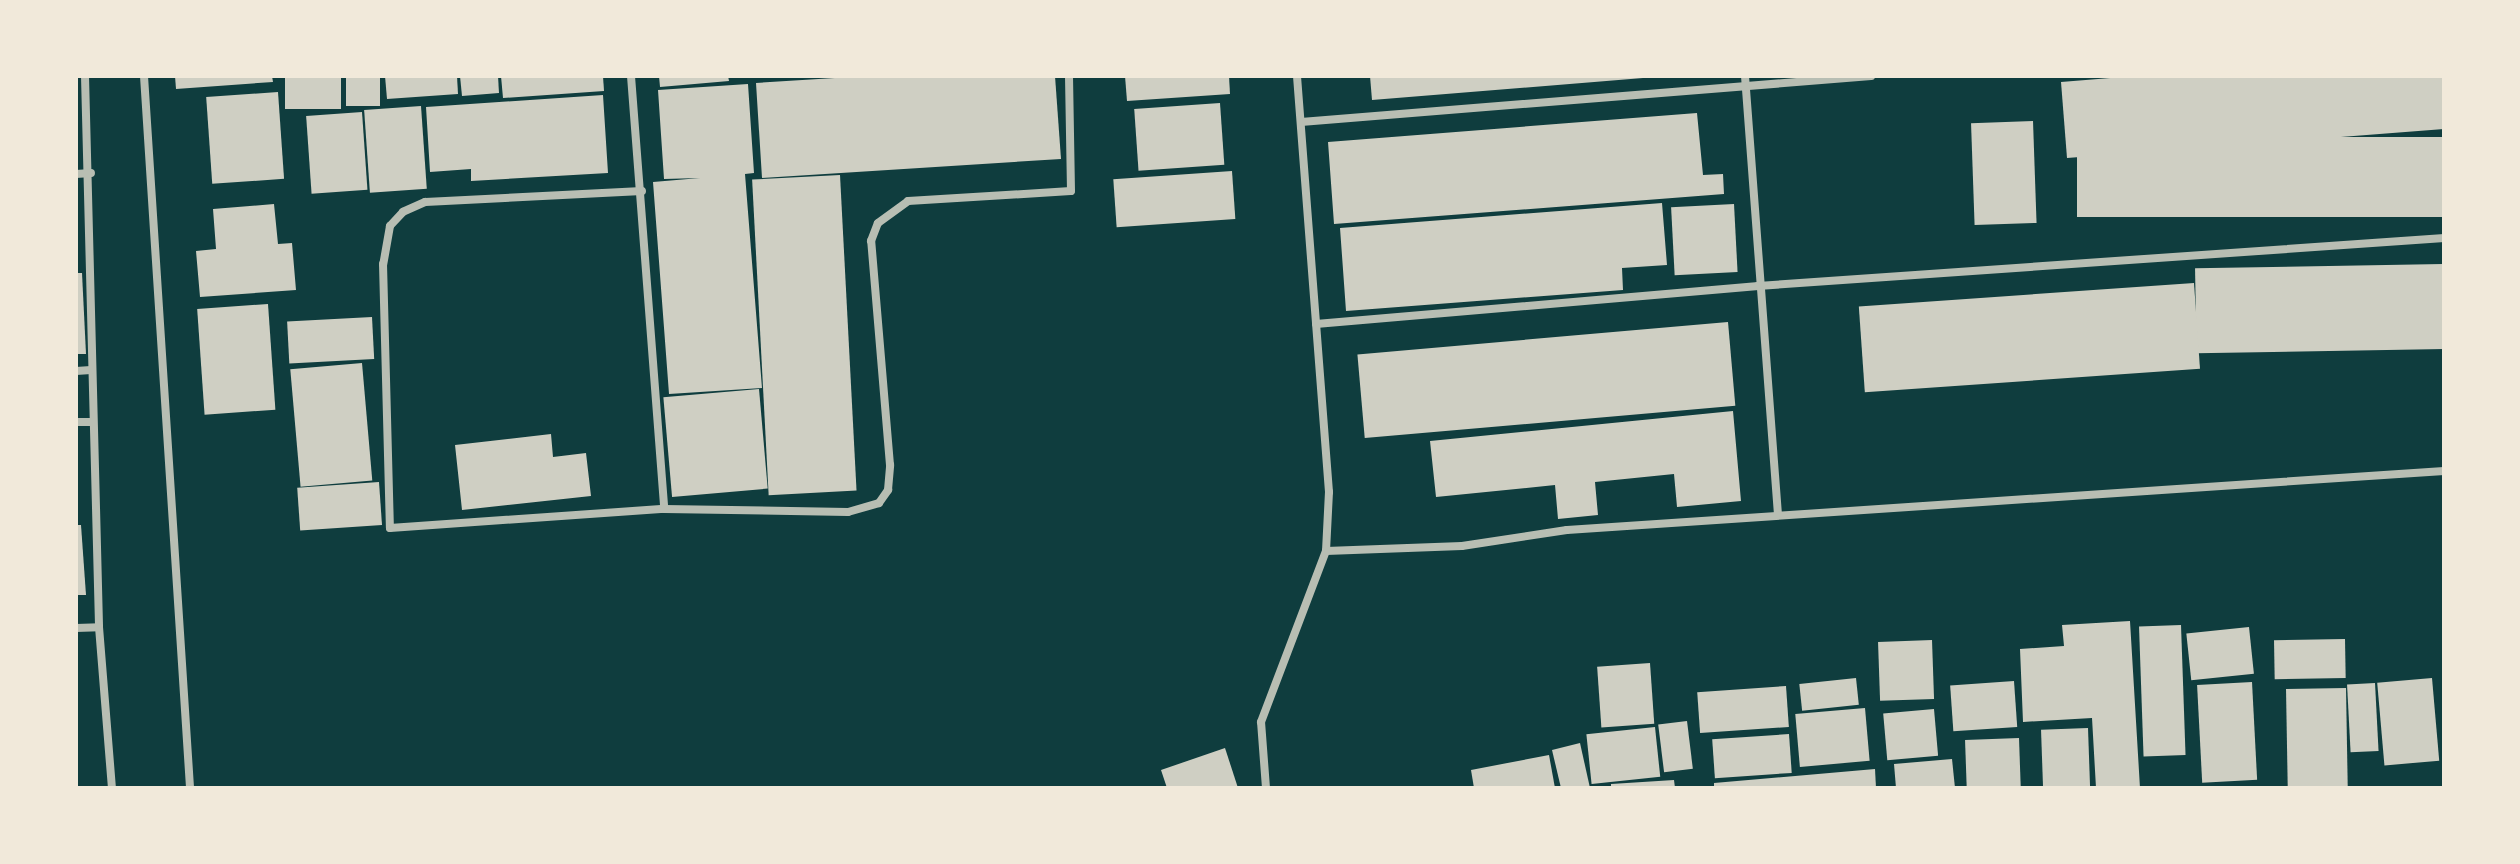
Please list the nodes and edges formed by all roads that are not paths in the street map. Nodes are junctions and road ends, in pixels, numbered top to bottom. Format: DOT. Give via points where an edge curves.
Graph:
graph roads {
  1 [pos="85,76"];
  2 [pos="144,76"];
  3 [pos="631,76"];
  4 [pos="1069,76"];
  5 [pos="1297,76"];
  6 [pos="1745,76"];
  7 [pos="1871,76"];
  8 [pos="1746,87"];
  9 [pos="1301,122"];
  10 [pos="91,173"];
  11 [pos="76,174"];
  12 [pos="642,191"];
  13 [pos="2444,238"];
  14 [pos="1758,286"];
  15 [pos="1316,324"];
  16 [pos="91,370"];
  17 [pos="76,371"];
  18 [pos="76,422"];
  19 [pos="92,422"];
  20 [pos="2444,471"];
  21 [pos="664,509"];
  22 [pos="1778,515"];
  23 [pos="1326,551"];
  24 [pos="99,627"];
  25 [pos="76,628"];
  26 [pos="112,788"];
  27 [pos="190,788"];
  28 [pos="1266,788"];
  1 -- 10 [label="street"];
  2 -- 27 [label="street"];
  3 -- 12 [label="street"];
  4 -- 21 [label="street" via="1071,191 908,201 878,223 871,241 890,465 888,490 879,503 848,512"];
  5 -- 9 [label="street"];
  6 -- 8 [label="street"];
  7 -- 8 [label="street"];
  8 -- 9 [label="street"];
  8 -- 14 [label="street"];
  9 -- 15 [label="street"];
  10 -- 11 [label="street"];
  10 -- 16 [label="street"];
  12 -- 21 [label="street"];
  12 -- 21 [label="street" via="425,202 403,212 390,226 383,264 390,528"];
  13 -- 14 [label="street"];
  14 -- 15 [label="street"];
  14 -- 22 [label="street"];
  15 -- 23 [label="street" via="1329,492"];
  16 -- 17 [label="street"];
  16 -- 19 [label="street"];
  18 -- 19 [label="street"];
  19 -- 24 [label="street"];
  20 -- 22 [label="street"];
  22 -- 23 [label="street" via="1567,530 1462,546"];
  23 -- 28 [label="street" via="1261,722"];
  24 -- 25 [label="street"];
  24 -- 26 [label="street"];
}
